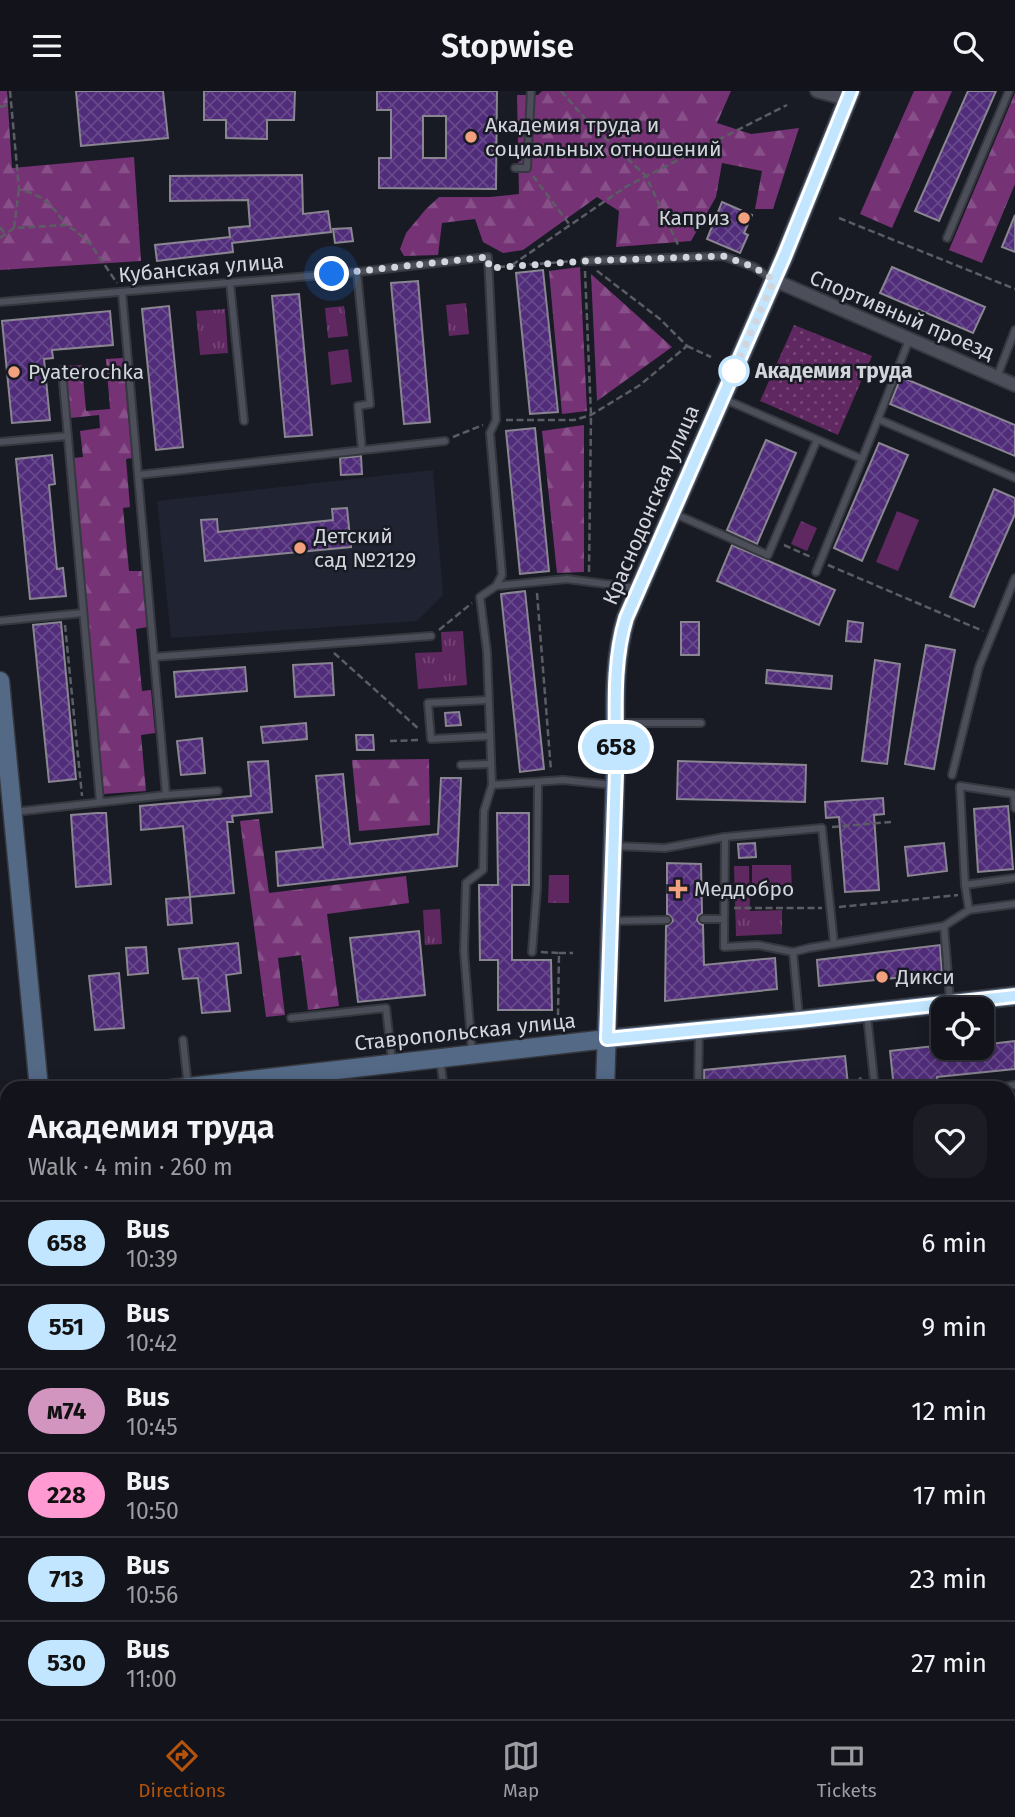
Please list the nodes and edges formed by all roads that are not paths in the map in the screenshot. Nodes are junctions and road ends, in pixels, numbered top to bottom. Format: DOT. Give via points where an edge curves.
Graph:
graph roads {
  1 [pos="531,91"];
  2 [pos="817,91"];
  3 [pos="1009,91"];
  4 [pos="849,95"];
  5 [pos="515,168"];
  6 [pos="947,238"];
  7 [pos="585,261"];
  8 [pos="357,272"];
  9 [pos="774,280"];
  10 [pos="230,283"];
  11 [pos="122,292"];
  12 [pos="0,302"];
  13 [pos="1015,330"];
  14 [pos="910,339"];
  15 [pos="62,370"];
  16 [pos="997,377"];
  17 [pos="1015,384"];
  18 [pos="722,398"];
  19 [pos="878,419"];
  20 [pos="244,421"];
  21 [pos="68,436"];
  22 [pos="817,440"];
  23 [pos="445,441"];
  24 [pos="0,442"];
  25 [pos="362,450"];
  26 [pos="862,459"];
  27 [pos="138,475"];
  28 [pos="1015,478"];
  29 [pos="673,513"];
  30 [pos="816,572"];
  31 [pos="1015,578"];
  32 [pos="496,586"];
  33 [pos="640,588"];
  34 [pos="83,613"];
  35 [pos="0,621"];
  36 [pos="431,636"];
  37 [pos="154,657"];
  38 [pos="0,681"];
  39 [pos="488,700"];
  40 [pos="616,723"];
  41 [pos="701,723"];
  42 [pos="489,736"];
  43 [pos="490,764"];
  44 [pos="461,765"];
  45 [pos="952,775"];
  46 [pos="538,782"];
  47 [pos="5,783"];
  48 [pos="492,785"];
  49 [pos="615,785"];
  50 [pos="218,791"];
  51 [pos="166,795"];
  52 [pos="98,802"];
  53 [pos="1015,808"];
  54 [pos="13,813"];
  55 [pos="97,813"];
  56 [pos="725,837"];
  57 [pos="613,846"];
  58 [pos="1015,878"];
  59 [pos="965,885"];
  60 [pos="1015,904"];
  61 [pos="968,910"];
  62 [pos="703,919"];
  63 [pos="724,919"];
  64 [pos="667,920"];
  65 [pos="611,921"];
  66 [pos="944,926"];
  67 [pos="834,944"];
  68 [pos="533,952"];
  69 [pos="793,952"];
  70 [pos="1015,996"];
  71 [pos="950,997"];
  72 [pos="994,999"];
  73 [pos="931,1006"];
  74 [pos="867,1013"];
  75 [pos="291,1018"];
  76 [pos="800,1020"];
  77 [pos="699,1030"];
  78 [pos="607,1039"];
  79 [pos="183,1040"];
  80 [pos="472,1053"];
  81 [pos="440,1057"];
  82 [pos="392,1063"];
  83 [pos="321,1077"];
  84 [pos="37,1081"];
  85 [pos="182,1081"];
  86 [pos="270,1081"];
  87 [pos="443,1081"];
  88 [pos="605,1081"];
  89 [pos="698,1081"];
  90 [pos="874,1081"];
  1 -- 5 [label="lane" via="527,168"];
  2 -- 4 [label="street"];
  3 -- 6 [label="lane"];
  4 -- 9 [label="main road, Краснодонская улица"];
  7 -- 9 [label="lane" via="723,256"];
  8 -- 10 [label="lane, Кубанская улица"];
  8 -- 25 [label="lane" via="370,404 358,406"];
  8 -- 32 [label="lane, Кубанская улица" via="488,257 496,420 490,433 502,575"];
  9 -- 14 [label="street, Спортивный проезд"];
  9 -- 18 [label="main road, Краснодонская улица"];
  10 -- 11 [label="lane, Кубанская улица"];
  10 -- 20 [label="lane"];
  11 -- 12 [label="lane, Кубанская улица"];
  11 -- 27 [label="lane"];
  13 -- 16 [label="lane"];
  14 -- 16 [label="street, Спортивный проезд"];
  14 -- 19 [label="lane"];
  15 -- 21 [label="lane"];
  16 -- 17 [label="street, Спортивный проезд"];
  18 -- 22 [label="lane"];
  18 -- 29 [label="main road, Краснодонская улица"];
  19 -- 26 [label="lane"];
  19 -- 28 [label="lane"];
  21 -- 24 [label="lane"];
  21 -- 34 [label="lane"];
  22 -- 26 [label="lane"];
  22 -- 29 [label="lane" via="768,555"];
  23 -- 25 [label="lane"];
  25 -- 27 [label="lane"];
  26 -- 30 [label="lane"];
  27 -- 37 [label="lane"];
  29 -- 33 [label="main road, Краснодонская улица"];
  31 -- 45 [label="lane" via="979,667"];
  32 -- 33 [label="lane" via="567,579"];
  32 -- 39 [label="lane" via="480,597"];
  33 -- 40 [label="main road, Краснодонская улица" via="621,636"];
  34 -- 35 [label="lane"];
  34 -- 52 [label="lane"];
  36 -- 37 [label="lane"];
  37 -- 51 [label="lane"];
  38 -- 47 [label="main road"];
  39 -- 42 [label="lane"];
  39 -- 42 [label="lane" via="428,703 431,739"];
  40 -- 41 [label="lane"];
  40 -- 49 [label="main road, Краснодонская улица"];
  42 -- 43 [label="lane"];
  43 -- 44 [label="lane"];
  43 -- 48 [label="lane"];
  46 -- 48 [label="lane"];
  46 -- 49 [label="lane"];
  46 -- 68 [label="lane"];
  47 -- 54 [label="main road"];
  48 -- 80 [label="lane" via="484,811 483,870 466,883 464,951"];
  49 -- 57 [label="main road, Краснодонская улица"];
  50 -- 51 [label="lane"];
  51 -- 52 [label="lane"];
  52 -- 54 [label="lane"];
  52 -- 55 [label="lane"];
  53 -- 59 [label="lane" via="1014,795 960,786"];
  54 -- 84 [label="main road"];
  56 -- 57 [label="lane" via="665,848"];
  56 -- 63 [label="lane"];
  56 -- 67 [label="lane" via="822,828"];
  57 -- 65 [label="main road, Краснодонская улица"];
  58 -- 59 [label="lane"];
  59 -- 61 [label="lane"];
  60 -- 61 [label="lane"];
  61 -- 66 [label="lane"];
  62 -- 63 [label="lane"];
  63 -- 69 [label="lane" via="724,947 758,945"];
  64 -- 65 [label="lane"];
  65 -- 78 [label="main road, Краснодонская улица"];
  66 -- 67 [label="lane"];
  66 -- 71 [label="lane"];
  67 -- 69 [label="lane"];
  69 -- 76 [label="lane"];
  70 -- 72 [label="main road, Ставропольская улица"];
  73 -- 74 [label="main road, Ставропольская улица"];
  74 -- 76 [label="main road, Ставропольская улица"];
  74 -- 90 [label="lane"];
  75 -- 82 [label="lane" via="386,1008"];
  76 -- 77 [label="main road, Ставропольская улица"];
  77 -- 78 [label="main road, Ставропольская улица"];
  77 -- 89 [label="lane"];
  78 -- 80 [label="main road, Ставропольская улица"];
  78 -- 88 [label="main road, Краснодонская улица"];
  79 -- 85 [label="lane"];
  80 -- 81 [label="main road, Ставропольская улица"];
  81 -- 82 [label="main road, Ставропольская улица"];
  81 -- 87 [label="lane"];
  82 -- 83 [label="main road, Ставропольская улица"];
  83 -- 86 [label="main road, Ставропольская улица"];
}
